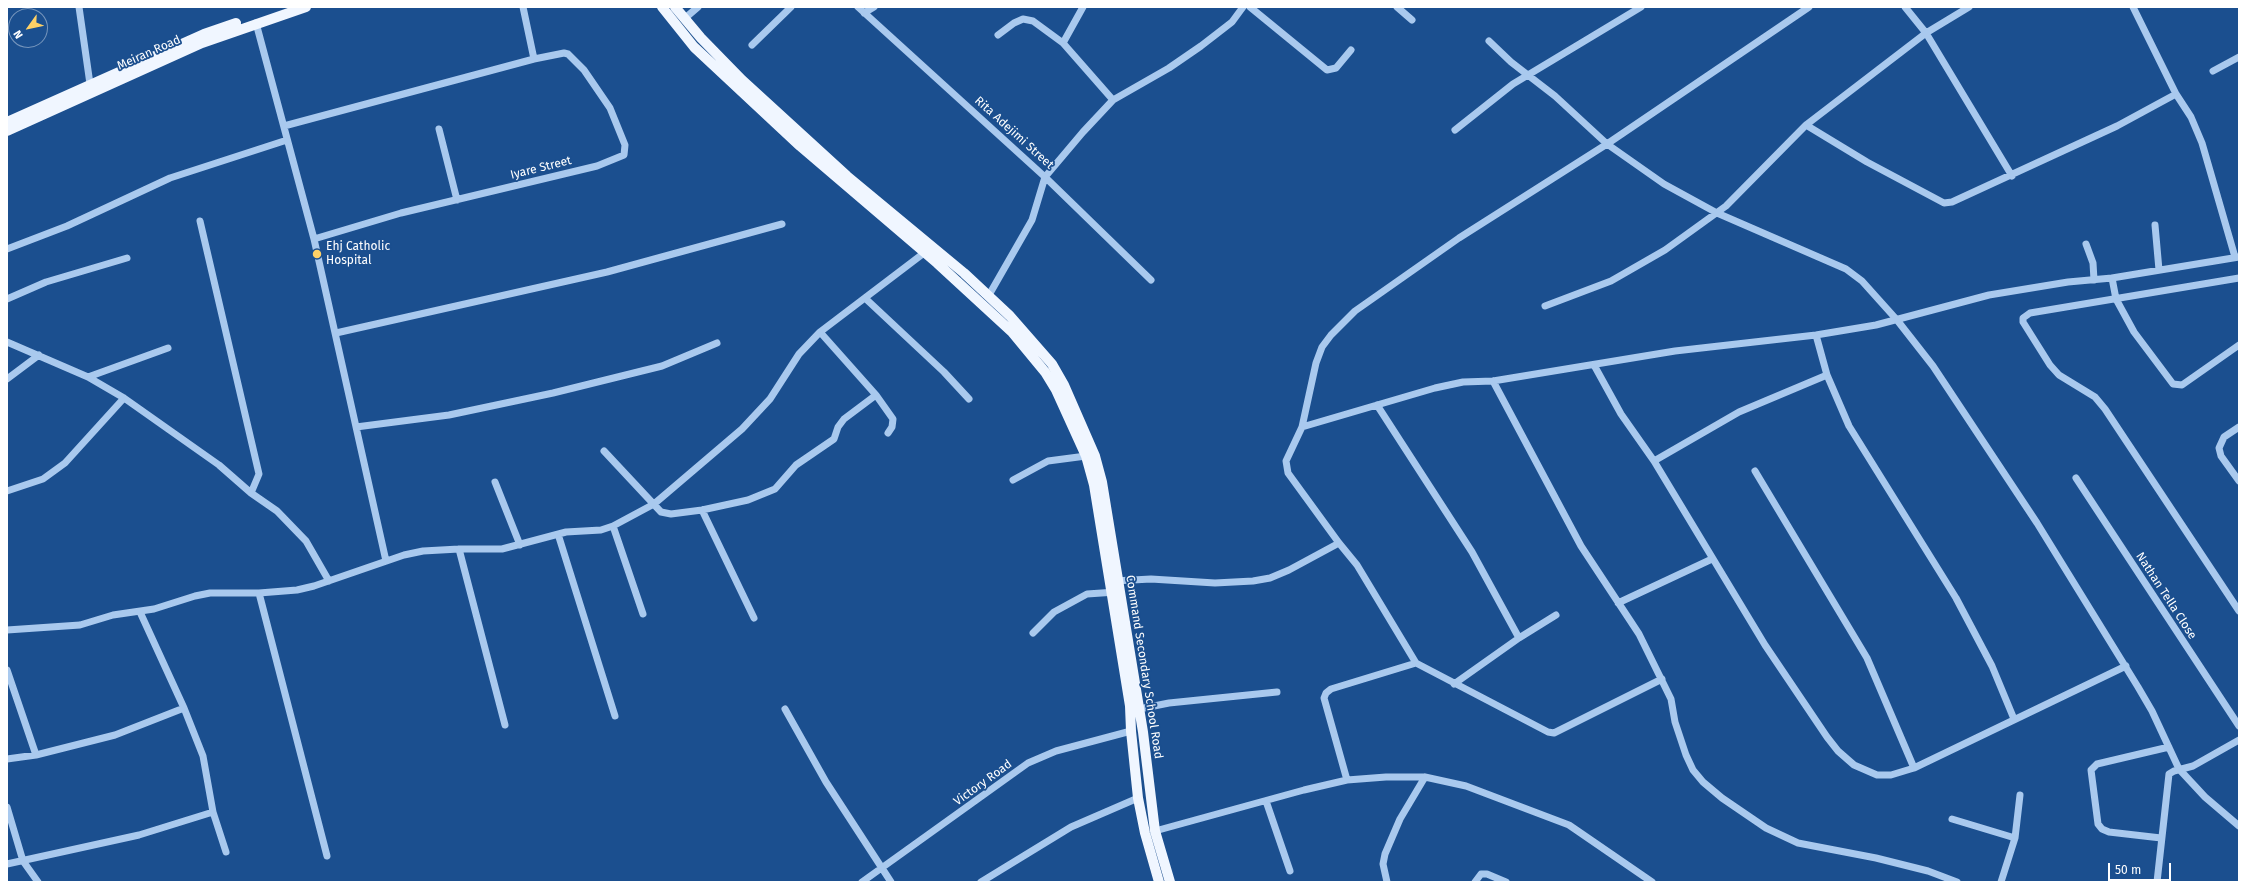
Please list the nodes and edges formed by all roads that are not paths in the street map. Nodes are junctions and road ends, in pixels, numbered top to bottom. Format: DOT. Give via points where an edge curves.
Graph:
graph roads {
  1 [pos="79,7"];
  2 [pos="285,7"];
  3 [pos="306,7"];
  4 [pos="523,7"];
  5 [pos="662,7"];
  6 [pos="675,7"];
  7 [pos="698,7"];
  8 [pos="791,7"];
  9 [pos="858,7"];
  10 [pos="874,7"];
  11 [pos="1083,7"];
  12 [pos="1243,7"];
  13 [pos="1250,7"];
  14 [pos="1397,7"];
  15 [pos="1641,7"];
  16 [pos="1809,7"];
  17 [pos="1905,7"];
  18 [pos="1969,7"];
  19 [pos="2133,7"];
  20 [pos="864,13"];
  21 [pos="684,18"];
  22 [pos="1412,20"];
  23 [pos="256,23"];
  24 [pos="1926,33"];
  25 [pos="998,35"];
  26 [pos="1489,41"];
  27 [pos="1063,43"];
  28 [pos="752,45"];
  29 [pos="1351,50"];
  30 [pos="2239,57"];
  31 [pos="534,59"];
  32 [pos="2213,71"];
  33 [pos="1528,76"];
  34 [pos="90,84"];
  35 [pos="2176,94"];
  36 [pos="1113,100"];
  37 [pos="7,122"];
  38 [pos="1806,125"];
  39 [pos="284,126"];
  40 [pos="439,129"];
  41 [pos="1455,130"];
  42 [pos="7,131"];
  43 [pos="288,140"];
  44 [pos="1607,144"];
  45 [pos="2012,176"];
  46 [pos="1046,177"];
  47 [pos="457,200"];
  48 [pos="1718,213"];
  49 [pos="200,221"];
  50 [pos="782,224"];
  51 [pos="2155,225"];
  52 [pos="314,239"];
  53 [pos="2086,244"];
  54 [pos="7,249"];
  55 [pos="924,252"];
  56 [pos="2237,257"];
  57 [pos="127,258"];
  58 [pos="940,259"];
  59 [pos="2159,270"];
  60 [pos="2112,278"];
  61 [pos="2239,278"];
  62 [pos="1151,280"];
  63 [pos="2094,280"];
  64 [pos="989,295"];
  65 [pos="7,299"];
  66 [pos="866,299"];
  67 [pos="2116,299"];
  68 [pos="1545,306"];
  69 [pos="1897,320"];
  70 [pos="820,332"];
  71 [pos="336,333"];
  72 [pos="1816,335"];
  73 [pos="7,342"];
  74 [pos="718,343"];
  75 [pos="2239,345"];
  76 [pos="168,348"];
  77 [pos="39,355"];
  78 [pos="1594,365"];
  79 [pos="1827,375"];
  80 [pos="88,377"];
  81 [pos="7,379"];
  82 [pos="1493,381"];
  83 [pos="876,395"];
  84 [pos="124,398"];
  85 [pos="969,399"];
  86 [pos="1377,405"];
  87 [pos="356,427"];
  88 [pos="1302,427"];
  89 [pos="2239,427"];
  90 [pos="888,433"];
  91 [pos="604,451"];
  92 [pos="1090,456"];
  93 [pos="1654,461"];
  94 [pos="1755,471"];
  95 [pos="2076,478"];
  96 [pos="1013,480"];
  97 [pos="495,482"];
  98 [pos="2239,482"];
  99 [pos="1098,484"];
  100 [pos="7,491"];
  101 [pos="251,493"];
  102 [pos="654,504"];
  103 [pos="702,510"];
  104 [pos="613,526"];
  105 [pos="558,534"];
  106 [pos="1338,543"];
  107 [pos="520,545"];
  108 [pos="460,549"];
  109 [pos="1712,559"];
  110 [pos="386,561"];
  111 [pos="329,581"];
  112 [pos="1114,587"];
  113 [pos="259,593"];
  114 [pos="1618,603"];
  115 [pos="2239,611"];
  116 [pos="140,612"];
  117 [pos="643,614"];
  118 [pos="1556,615"];
  119 [pos="754,618"];
  120 [pos="7,630"];
  121 [pos="1033,633"];
  122 [pos="1519,638"];
  123 [pos="1416,663"];
  124 [pos="2126,666"];
  125 [pos="7,670"];
  126 [pos="1662,679"];
  127 [pos="1454,684"];
  128 [pos="1277,692"];
  129 [pos="184,708"];
  130 [pos="1139,708"];
  131 [pos="785,709"];
  132 [pos="615,716"];
  133 [pos="2014,719"];
  134 [pos="504,725"];
  135 [pos="2239,726"];
  136 [pos="1130,731"];
  137 [pos="2239,740"];
  138 [pos="2169,747"];
  139 [pos="36,755"];
  140 [pos="7,759"];
  141 [pos="1914,768"];
  142 [pos="2179,769"];
  143 [pos="1425,777"];
  144 [pos="1347,780"];
  145 [pos="2020,795"];
  146 [pos="1138,798"];
  147 [pos="1266,801"];
  148 [pos="7,807"];
  149 [pos="213,812"];
  150 [pos="1952,819"];
  151 [pos="2239,826"];
  152 [pos="1155,831"];
  153 [pos="2015,838"];
  154 [pos="2161,838"];
  155 [pos="226,852"];
  156 [pos="327,856"];
  157 [pos="23,861"];
  158 [pos="7,864"];
  159 [pos="882,869"];
  160 [pos="1290,871"];
  161 [pos="38,882"];
  162 [pos="862,882"];
  163 [pos="891,882"];
  164 [pos="980,882"];
  165 [pos="1159,882"];
  166 [pos="1170,882"];
  167 [pos="1387,882"];
  168 [pos="1475,882"];
  169 [pos="1506,882"];
  170 [pos="1652,882"];
  171 [pos="1957,882"];
  172 [pos="2001,882"];
  173 [pos="2157,882"];
  1 -- 34 [label="street"];
  2 -- 34 [label="main road, Meiran Road" via="204,34"];
  3 -- 23 [label="main road, Meiran Road"];
  4 -- 31 [label="street"];
  5 -- 55 [label="main road" via="699,52 800,146"];
  6 -- 21 [label="main road"];
  7 -- 21 [label="street"];
  8 -- 28 [label="street"];
  9 -- 20 [label="street, Rita Adejimi Street"];
  10 -- 20 [label="street"];
  11 -- 27 [label="street"];
  12 -- 36 [label="street" via="1232,22 1170,68"];
  13 -- 29 [label="street" via="1327,70 1336,68"];
  14 -- 22 [label="street"];
  15 -- 33 [label="street"];
  16 -- 44 [label="street"];
  17 -- 24 [label="street"];
  18 -- 24 [label="street"];
  19 -- 35 [label="street"];
  20 -- 46 [label="street, Rita Adejimi Street"];
  21 -- 58 [label="main road" via="742,80"];
  23 -- 39 [label="street"];
  23 -- 42 [label="main road, Meiran Road" via="202,43"];
  24 -- 38 [label="street"];
  24 -- 45 [label="street"];
  25 -- 27 [label="street" via="1014,22 1033,21"];
  26 -- 33 [label="street"];
  27 -- 36 [label="street"];
  30 -- 32 [label="street"];
  31 -- 39 [label="street"];
  31 -- 47 [label="street, Iyare Street" via="564,53 584,70 610,108 625,145 624,155 597,166"];
  33 -- 41 [label="street" via="1513,84"];
  33 -- 44 [label="street" via="1555,96"];
  34 -- 37 [label="main road, Meiran Road"];
  35 -- 45 [label="street" via="2117,126"];
  35 -- 56 [label="street" via="2191,117 2202,143"];
  36 -- 46 [label="street"];
  38 -- 45 [label="street" via="1867,162 1944,203 1952,202"];
  38 -- 48 [label="street"];
  39 -- 43 [label="street"];
  40 -- 47 [label="street"];
  43 -- 52 [label="street"];
  43 -- 54 [label="street" via="170,178 67,226"];
  44 -- 48 [label="street" via="1664,184"];
  44 -- 88 [label="street" via="1459,238 1342,322 1322,347"];
  46 -- 62 [label="street, Rita Adejimi Street"];
  46 -- 64 [label="street" via="1032,220"];
  47 -- 52 [label="street, Iyare Street"];
  48 -- 68 [label="street" via="1634,269 1611,281"];
  48 -- 69 [label="street" via="1846,269 1862,281"];
  49 -- 101 [label="street" via="259,474"];
  50 -- 71 [label="street" via="607,272"];
  51 -- 59 [label="street"];
  52 -- 71 [label="street"];
  53 -- 63 [label="street" via="2093,263"];
  55 -- 58 [label="main road"];
  55 -- 66 [label="street"];
  56 -- 59 [label="street"];
  57 -- 65 [label="street" via="46,282"];
  58 -- 64 [label="main road"];
  58 -- 92 [label="main road" via="1012,332 1045,372"];
  59 -- 60 [label="street"];
  60 -- 63 [label="street"];
  60 -- 67 [label="street"];
  61 -- 67 [label="street"];
  63 -- 69 [label="street" via="1989,294"];
  64 -- 92 [label="main road" via="1052,364 1064,385"];
  66 -- 70 [label="street" via="850,308"];
  66 -- 85 [label="street"];
  67 -- 75 [label="street" via="2134,332 2173,384 2182,385"];
  67 -- 115 [label="street" via="2030,313 2023,318 2023,322 2059,375 2095,397 2105,409"];
  69 -- 72 [label="street"];
  69 -- 124 [label="street" via="1933,366 2033,516"];
  70 -- 83 [label="street"];
  70 -- 102 [label="street" via="799,354 770,399 742,429"];
  71 -- 87 [label="street"];
  72 -- 78 [label="street" via="1675,350"];
  72 -- 79 [label="street"];
  73 -- 77 [label="street"];
  74 -- 87 [label="street" via="656,367 553,392 449,415"];
  76 -- 80 [label="street"];
  77 -- 80 [label="street"];
  77 -- 81 [label="street"];
  78 -- 82 [label="street"];
  78 -- 93 [label="street" via="1621,414"];
  79 -- 93 [label="street" via="1739,412"];
  79 -- 133 [label="street" via="1849,426 1956,598 1992,666"];
  80 -- 84 [label="street"];
  82 -- 86 [label="street" via="1463,382"];
  82 -- 114 [label="street" via="1581,546"];
  83 -- 90 [label="street" via="894,419"];
  83 -- 103 [label="street" via="839,424 834,439 796,465 775,489 748,500"];
  84 -- 100 [label="street" via="65,463 43,479"];
  84 -- 101 [label="street" via="219,465"];
  86 -- 88 [label="street"];
  86 -- 122 [label="street" via="1472,552"];
  87 -- 110 [label="street"];
  88 -- 106 [label="street" via="1286,460 1286,468"];
  89 -- 98 [label="street" via="2224,437 2219,448 2221,456"];
  91 -- 102 [label="street"];
  92 -- 96 [label="street" via="1048,462"];
  92 -- 99 [label="main road, Command Secondary School Road"];
  92 -- 99 [label="main road, Command Secondary School Road" via="1089,468"];
  93 -- 109 [label="street"];
  94 -- 141 [label="street" via="1867,658"];
  95 -- 135 [label="street, Nathan Tella Close"];
  97 -- 107 [label="street"];
  99 -- 112 [label="main road, Command Secondary School Road"];
  101 -- 111 [label="street" via="277,511 306,541"];
  102 -- 103 [label="street" via="661,512 667,514"];
  102 -- 104 [label="street"];
  103 -- 119 [label="street"];
  104 -- 105 [label="street" via="601,530"];
  104 -- 117 [label="street"];
  105 -- 107 [label="street"];
  105 -- 132 [label="street"];
  106 -- 112 [label="street" via="1270,578 1215,583 1151,579"];
  106 -- 123 [label="street" via="1357,565"];
  107 -- 108 [label="street" via="493,550"];
  108 -- 110 [label="street" via="423,551"];
  108 -- 134 [label="street"];
  109 -- 114 [label="street"];
  109 -- 141 [label="street" via="1777,664 1838,751 1854,765 1877,775 1891,775"];
  110 -- 111 [label="street"];
  111 -- 113 [label="street" via="296,590"];
  112 -- 121 [label="street" via="1087,594 1054,612"];
  112 -- 130 [label="main road, Command Secondary School Road"];
  112 -- 136 [label="main road, Command Secondary School Road" via="1130,706"];
  113 -- 116 [label="street" via="210,593"];
  113 -- 156 [label="street"];
  114 -- 126 [label="street" via="1639,634"];
  116 -- 120 [label="street" via="113,615 80,625"];
  116 -- 129 [label="street"];
  118 -- 122 [label="street"];
  122 -- 127 [label="street"];
  123 -- 127 [label="street"];
  123 -- 144 [label="street" via="1331,689 1326,693 1324,698"];
  124 -- 133 [label="street"];
  124 -- 138 [label="street"];
  125 -- 139 [label="street"];
  126 -- 127 [label="street" via="1554,733"];
  126 -- 171 [label="street" via="1671,699 1675,722 1693,770 1722,798 1766,828 1798,843 1876,858 1928,871"];
  128 -- 130 [label="street"];
  129 -- 139 [label="street" via="115,735"];
  129 -- 149 [label="street" via="202,756"];
  130 -- 152 [label="main road, Command Secondary School Road"];
  131 -- 159 [label="street" via="826,782"];
  133 -- 141 [label="street"];
  136 -- 146 [label="main road, Command Secondary School Road"];
  136 -- 159 [label="street, Victory Road" via="1056,751 1028,763"];
  137 -- 142 [label="street" via="2193,766"];
  138 -- 142 [label="street"];
  138 -- 154 [label="street" via="2097,764 2091,770 2098,824 2102,829"];
  139 -- 140 [label="street"];
  142 -- 151 [label="street" via="2205,797"];
  142 -- 154 [label="street" via="2168,774 2166,781"];
  143 -- 144 [label="street"];
  143 -- 167 [label="street" via="1400,819 1385,854 1383,864"];
  143 -- 170 [label="street" via="1466,786 1569,825"];
  144 -- 147 [label="street"];
  145 -- 153 [label="street"];
  146 -- 164 [label="street" via="1071,827"];
  146 -- 165 [label="main road, Command Secondary School Road"];
  147 -- 152 [label="street"];
  147 -- 160 [label="street"];
  148 -- 157 [label="street"];
  149 -- 155 [label="street"];
  149 -- 157 [label="street" via="139,835"];
  150 -- 153 [label="street"];
  152 -- 166 [label="main road, Command Secondary School Road"];
  153 -- 172 [label="street"];
  154 -- 173 [label="street"];
  157 -- 158 [label="street"];
  157 -- 161 [label="street"];
  159 -- 162 [label="street, Victory Road"];
  159 -- 163 [label="street"];
  168 -- 169 [label="street" via="1480,874 1487,874"];
}
